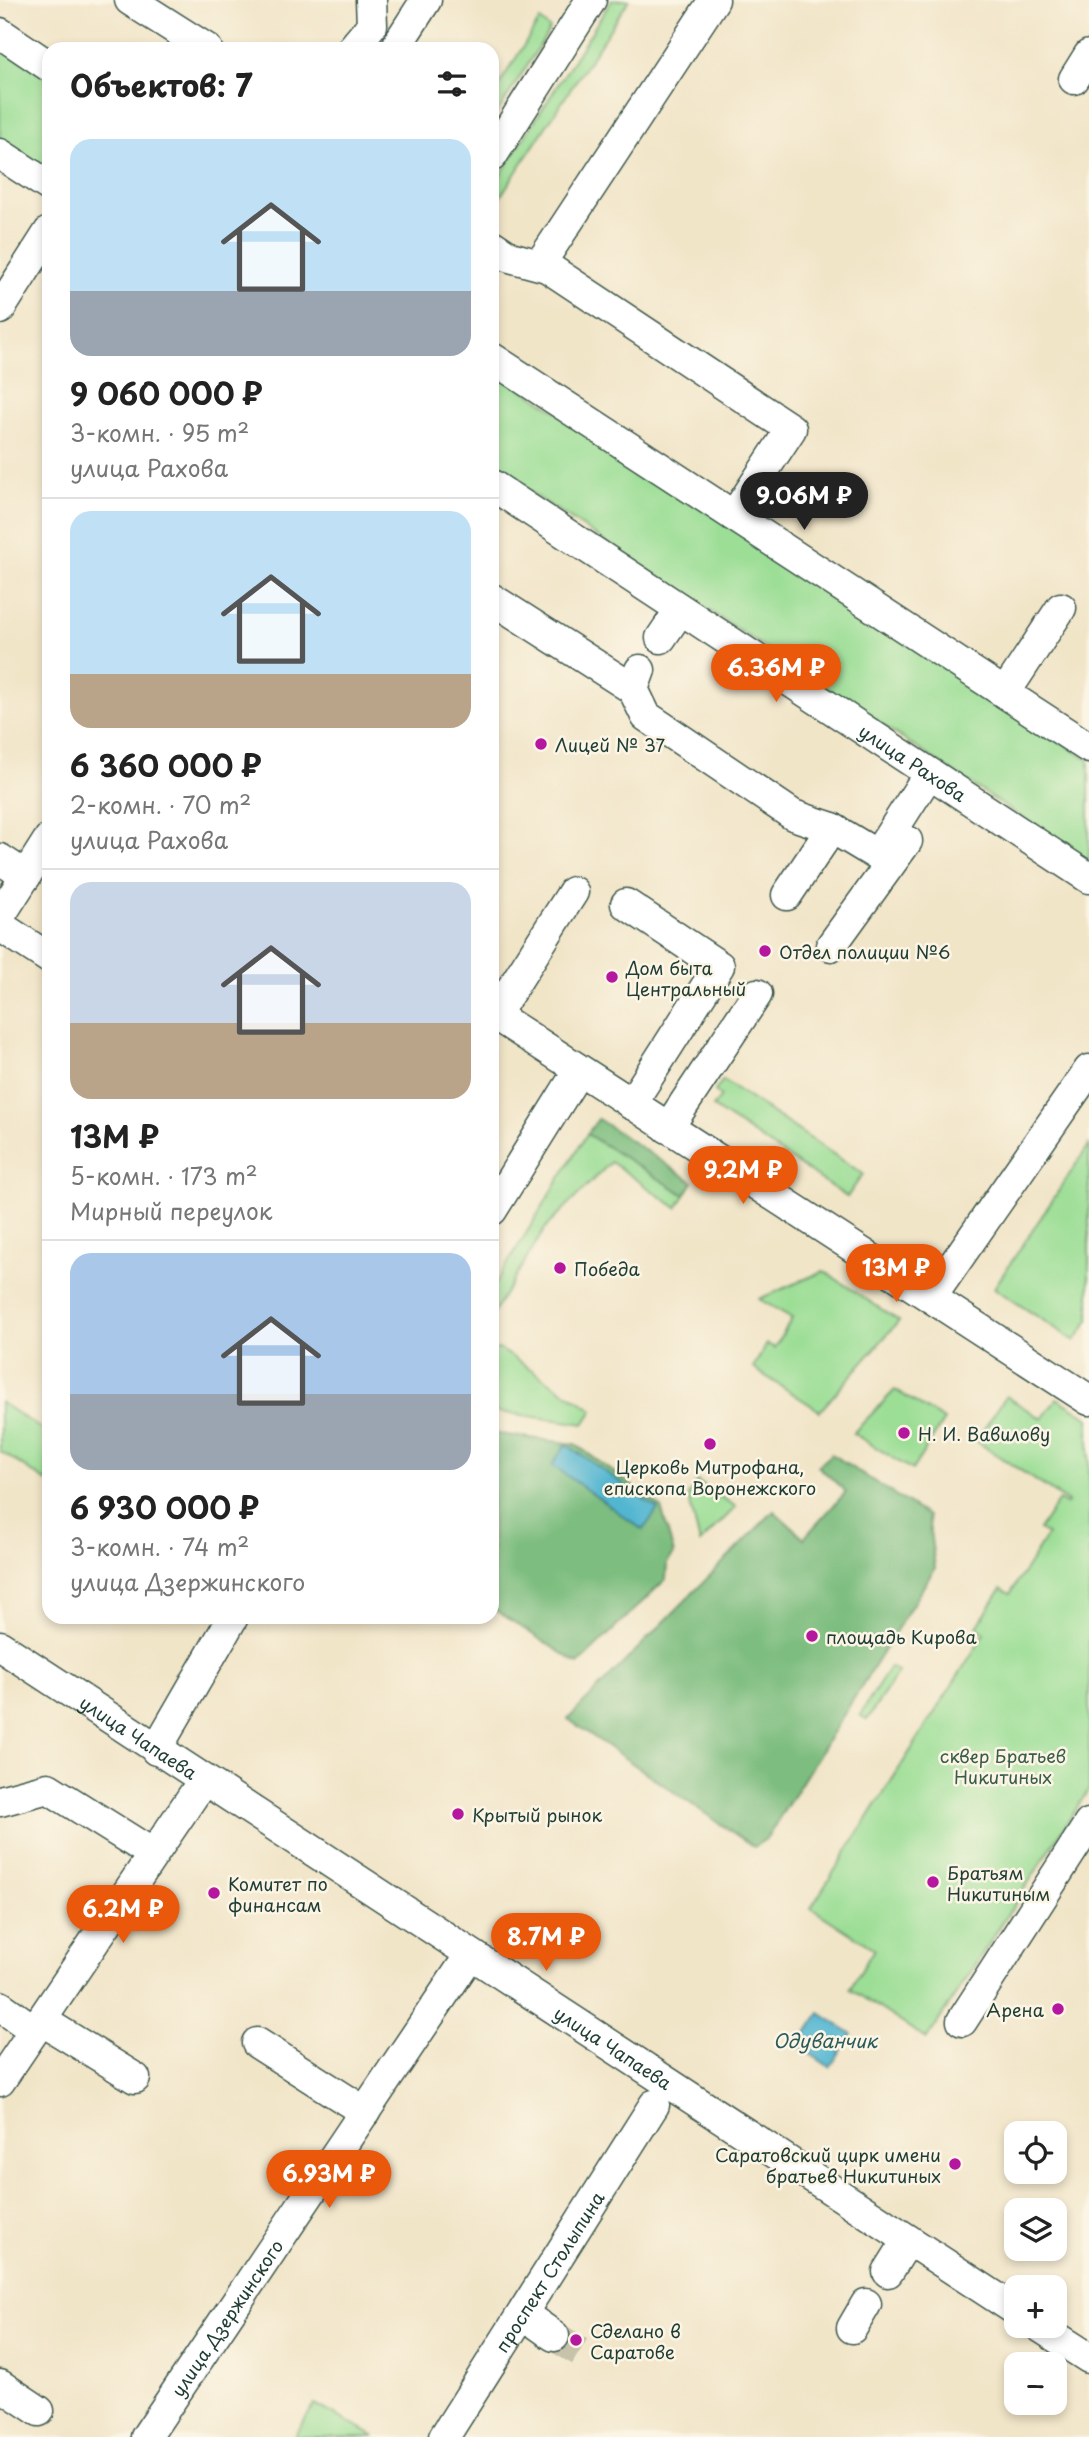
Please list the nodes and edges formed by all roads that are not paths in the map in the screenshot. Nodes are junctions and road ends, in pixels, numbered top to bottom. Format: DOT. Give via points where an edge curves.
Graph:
graph roads {
  1 [pos="130,0"];
  2 [pos="426,0"];
  3 [pos="591,0"];
  4 [pos="714,0"];
  5 [pos="372,13"];
  6 [pos="0,33"];
  7 [pos="195,42"];
  8 [pos="356,42"];
  9 [pos="400,42"];
  10 [pos="406,42"];
  11 [pos="42,61"];
  12 [pos="499,145"];
  13 [pos="0,154"];
  14 [pos="42,181"];
  15 [pos="42,243"];
  16 [pos="499,250"];
  17 [pos="540,264"];
  18 [pos="0,309"];
  19 [pos="499,363"];
  20 [pos="499,490"];
  21 [pos="734,516"];
  22 [pos="499,603"];
  23 [pos="1061,608"];
  24 [pos="680,610"];
  25 [pos="661,638"];
  26 [pos="1005,693"];
  27 [pos="1089,748"];
  28 [pos="936,780"];
  29 [pos="832,828"];
  30 [pos="42,847"];
  31 [pos="0,859"];
  32 [pos="1089,878"];
  33 [pos="14,880"];
  34 [pos="573,892"];
  35 [pos="787,895"];
  36 [pos="626,904"];
  37 [pos="0,916"];
  38 [pos="0,926"];
  39 [pos="831,946"];
  40 [pos="42,953"];
  41 [pos="757,994"];
  42 [pos="499,1006"];
  43 [pos="499,1017"];
  44 [pos="573,1066"];
  45 [pos="1089,1070"];
  46 [pos="631,1104"];
  47 [pos="668,1128"];
  48 [pos="499,1171"];
  49 [pos="499,1198"];
  50 [pos="932,1296"];
  51 [pos="1089,1400"];
  52 [pos="229,1624"];
  53 [pos="0,1646"];
  54 [pos="156,1750"];
  55 [pos="203,1781"];
  56 [pos="0,1801"];
  57 [pos="1089,1824"];
  58 [pos="153,1854"];
  59 [pos="1079,1859"];
  60 [pos="470,1955"];
  61 [pos="0,2006"];
  62 [pos="962,2021"];
  63 [pos="38,2025"];
  64 [pos="257,2043"];
  65 [pos="135,2078"];
  66 [pos="0,2081"];
  67 [pos="654,2105"];
  68 [pos="365,2112"];
  69 [pos="908,2239"];
  70 [pos="888,2272"];
  71 [pos="1004,2302"];
  72 [pos="523,2314"];
  73 [pos="554,2336"];
  74 [pos="1058,2338"];
  75 [pos="1089,2358"];
  76 [pos="0,2385"];
  77 [pos="40,2411"];
  78 [pos="146,2437"];
  79 [pos="444,2437"];
  1 -- 7 [label="street"];
  2 -- 10 [label="street"];
  3 -- 12 [label="street"];
  4 -- 17 [label="street"];
  5 -- 8 [label="street"];
  5 -- 9 [label="street"];
  6 -- 11 [label="street"];
  13 -- 14 [label="street"];
  15 -- 18 [label="street"];
  16 -- 17 [label="street"];
  17 -- 21 [label="street" via="791,429"];
  19 -- 21 [label="street"];
  20 -- 24 [label="street, улица Рахова"];
  21 -- 26 [label="street"];
  22 -- 29 [label="street" via="637,680 646,716 793,815"];
  23 -- 26 [label="street"];
  24 -- 25 [label="street"];
  24 -- 28 [label="street, улица Рахова"];
  26 -- 27 [label="street"];
  28 -- 29 [label="street" via="877,855"];
  28 -- 32 [label="street, улица Рахова"];
  28 -- 39 [label="street" via="903,849"];
  29 -- 35 [label="street"];
  30 -- 33 [label="street"];
  31 -- 33 [label="street"];
  33 -- 37 [label="street"];
  34 -- 42 [label="street"];
  36 -- 46 [label="street" via="719,966"];
  38 -- 40 [label="street"];
  41 -- 47 [label="street"];
  43 -- 44 [label="street"];
  44 -- 46 [label="street"];
  44 -- 48 [label="street"];
  44 -- 49 [label="street"];
  45 -- 50 [label="street"];
  46 -- 47 [label="street"];
  47 -- 50 [label="street"];
  50 -- 51 [label="street"];
  52 -- 54 [label="street"];
  53 -- 54 [label="street, улица Чапаева"];
  54 -- 55 [label="street, улица Чапаева"];
  55 -- 58 [label="street"];
  55 -- 60 [label="street, улица Чапаева"];
  56 -- 58 [label="street" via="48,1788"];
  57 -- 59 [label="street"];
  58 -- 63 [label="street"];
  59 -- 62 [label="street"];
  60 -- 68 [label="street, улица Дзержинского"];
  60 -- 69 [label="street, улица Чапаева"];
  61 -- 63 [label="street"];
  63 -- 65 [label="street"];
  63 -- 66 [label="street"];
  64 -- 68 [label="street"];
  67 -- 72 [label="street, проспект Столыпина"];
  68 -- 78 [label="street, улица Дзержинского"];
  69 -- 70 [label="street"];
  69 -- 71 [label="street, улица Чапаева"];
  72 -- 73 [label="street"];
  72 -- 79 [label="street, проспект Столыпина"];
  74 -- 75 [label="street"];
  76 -- 77 [label="street"];
}
